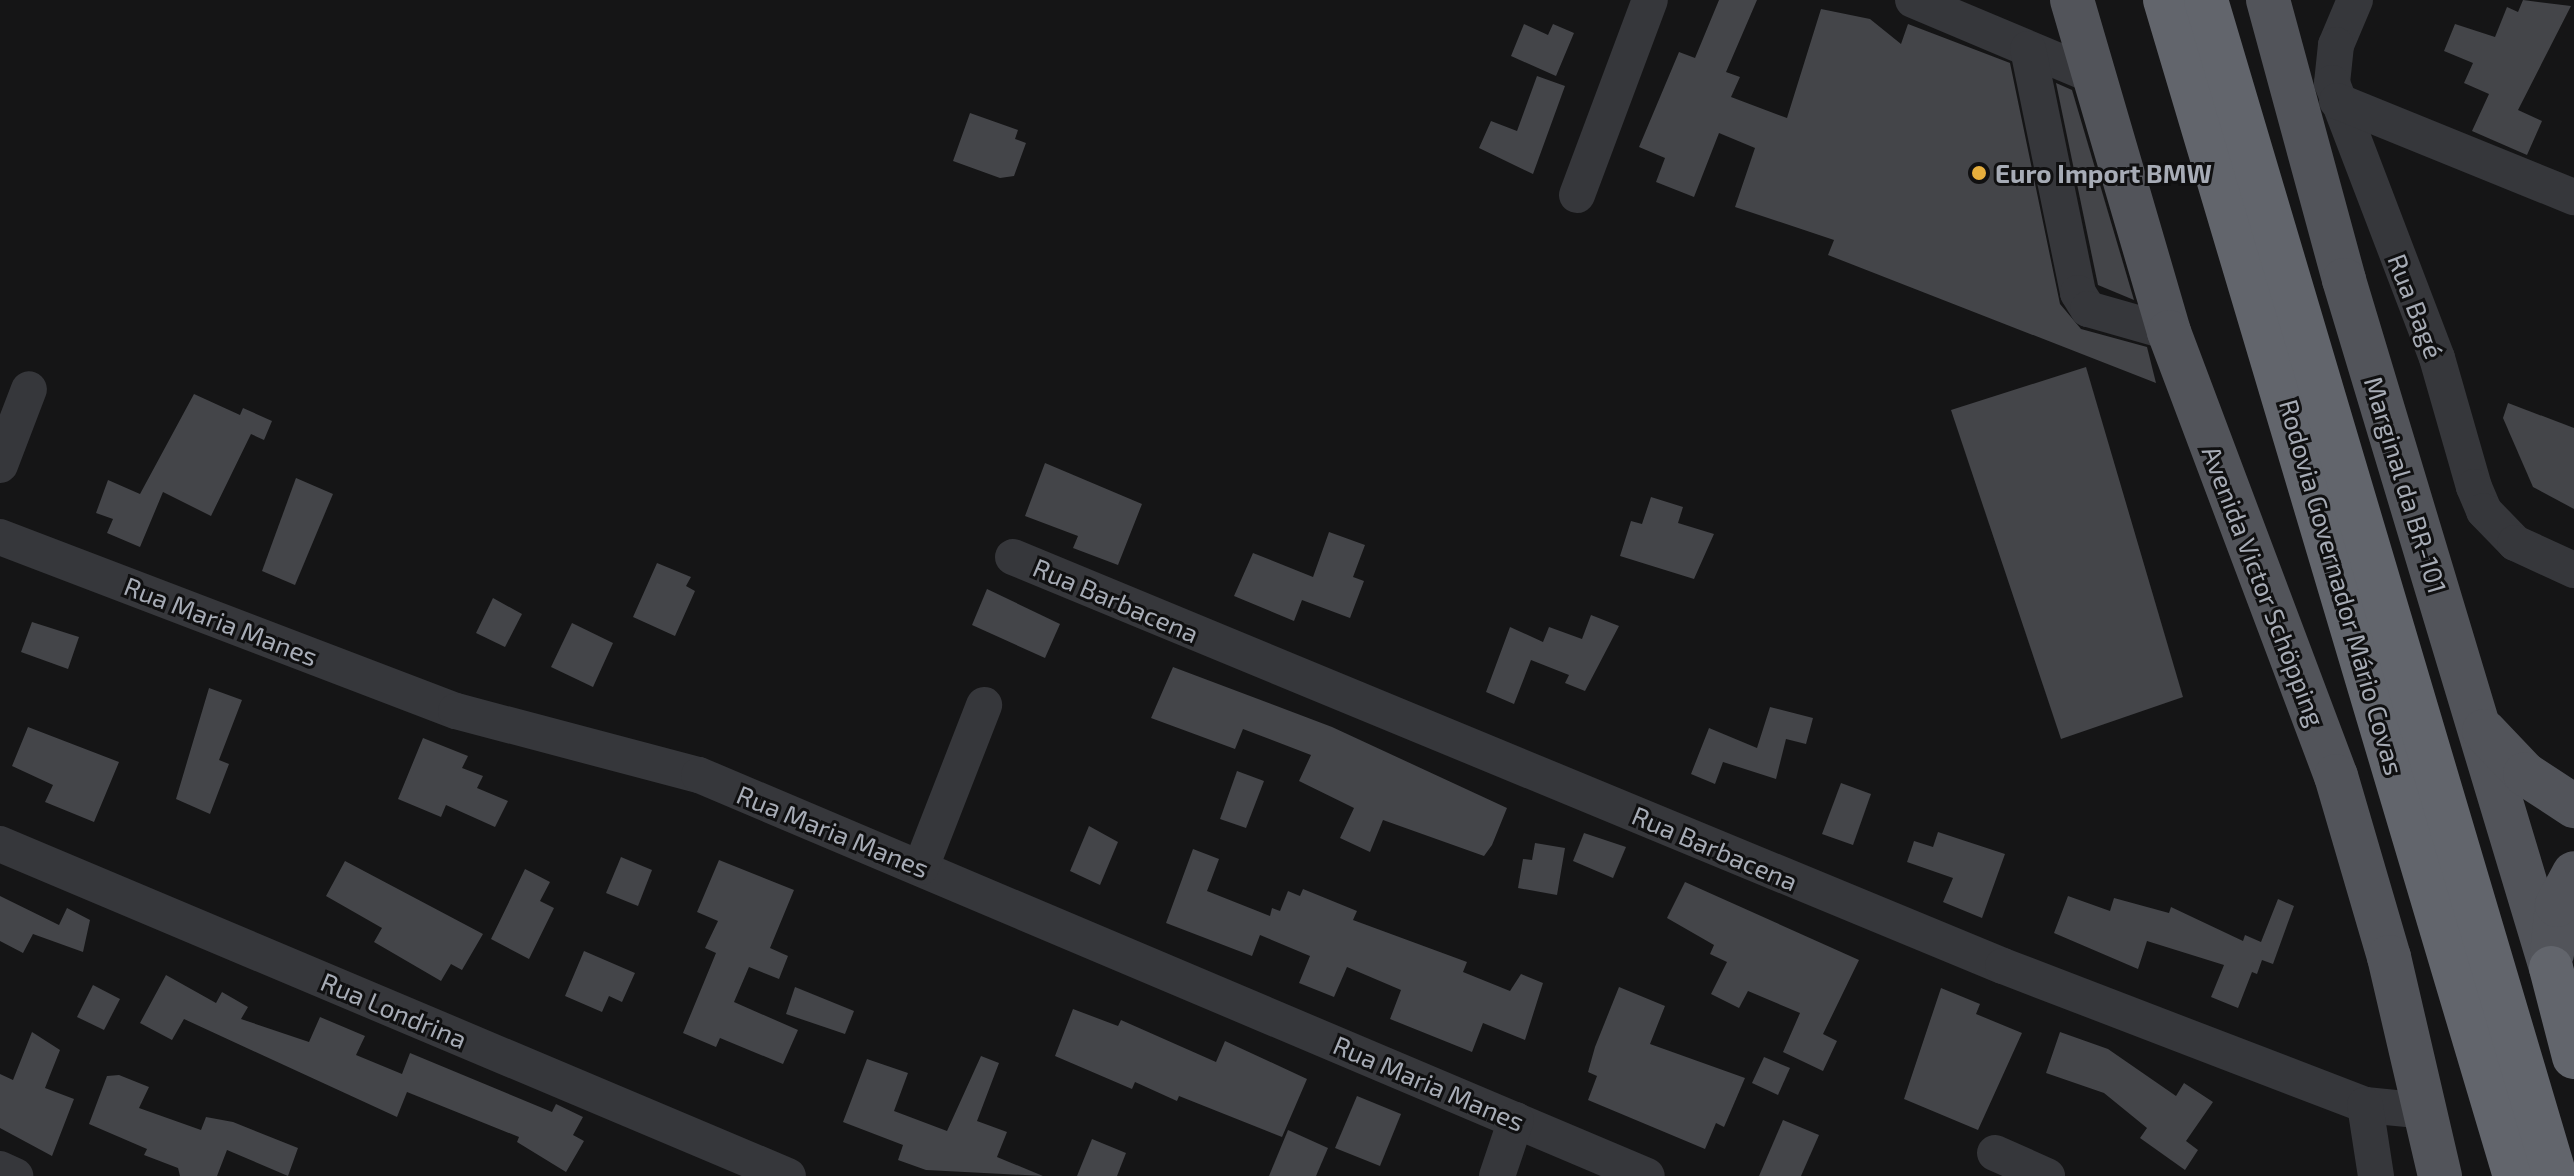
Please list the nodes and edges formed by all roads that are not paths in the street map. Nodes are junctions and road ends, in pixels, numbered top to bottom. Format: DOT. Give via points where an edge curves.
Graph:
graph roads {
  1 [pos="1650,0"];
  2 [pos="1913,0"];
  3 [pos="2072,0"];
  4 [pos="2134,0"];
  5 [pos="2165,0"];
  6 [pos="2206,0"];
  7 [pos="2220,0"];
  8 [pos="2268,0"];
  9 [pos="2355,0"];
  10 [pos="2028,49"];
  11 [pos="2094,76"];
  12 [pos="2337,101"];
  13 [pos="2223,124"];
  14 [pos="1577,195"];
  15 [pos="2574,197"];
  16 [pos="2169,332"];
  17 [pos="29,389"];
  18 [pos="0,465"];
  19 [pos="0,537"];
  20 [pos="1013,557"];
  21 [pos="2574,570"];
  22 [pos="984,705"];
  23 [pos="2478,724"];
  24 [pos="2574,806"];
  25 [pos="0,844"];
  26 [pos="921,867"];
  27 [pos="2574,873"];
  28 [pos="2551,968"];
  29 [pos="2574,1057"];
  30 [pos="2365,1105"];
  31 [pos="2426,1111"];
  32 [pos="1516,1120"];
  33 [pos="1995,1153"];
  34 [pos="0,1169"];
  35 [pos="15,1176"];
  36 [pos="788,1176"];
  37 [pos="1497,1176"];
  38 [pos="1647,1176"];
  39 [pos="2047,1176"];
  40 [pos="2376,1176"];
  41 [pos="2440,1176"];
  42 [pos="2515,1176"];
  43 [pos="2555,1176"];
  1 -- 14 [label="street"];
  2 -- 10 [label="street"];
  3 -- 11 [label="main road, Avenida Victor Schöpping"];
  4 -- 13 [label="highway"];
  5 -- 13 [label="highway, Rodovia Governador Mário Covas"];
  6 -- 13 [label="highway, Rodovia Governador Mário Covas"];
  7 -- 13 [label="highway"];
  8 -- 23 [label="main road, Marginal da BR-101" via="2344,280"];
  9 -- 12 [label="street, Rua Bagé" via="2331,64"];
  10 -- 11 [label="street"];
  10 -- 16 [label="street" via="2078,293 2088,309"];
  11 -- 16 [label="main road, Avenida Victor Schöpping"];
  12 -- 15 [label="street"];
  12 -- 21 [label="street, Rua Bagé" via="2437,358 2484,511 2515,543"];
  13 -- 42 [label="highway, Rodovia Governador Mário Covas"];
  13 -- 43 [label="highway, Rodovia Governador Mário Covas"];
  16 -- 31 [label="main road, Avenida Victor Schöpping" via="2336,776"];
  17 -- 18 [label="street"];
  19 -- 26 [label="street, Rua Maria Manes" via="456,711 699,775"];
  20 -- 30 [label="street, Rua Barbacena" via="1911,930"];
  22 -- 26 [label="street"];
  23 -- 24 [label="main road" via="2525,774"];
  23 -- 28 [label="main road, Marginal da BR-101"];
  25 -- 36 [label="street, Rua Londrina"];
  26 -- 32 [label="street, Rua Maria Manes"];
  27 -- 28 [label="main road" via="2557,905"];
  28 -- 29 [label="highway"];
  30 -- 31 [label="street, Rua Barbacena"];
  30 -- 40 [label="street"];
  31 -- 41 [label="main road, Avenida Victor Schöpping"];
  32 -- 37 [label="street"];
  32 -- 38 [label="street, Rua Maria Manes"];
  33 -- 39 [label="street"];
  34 -- 35 [label="street"];
}
